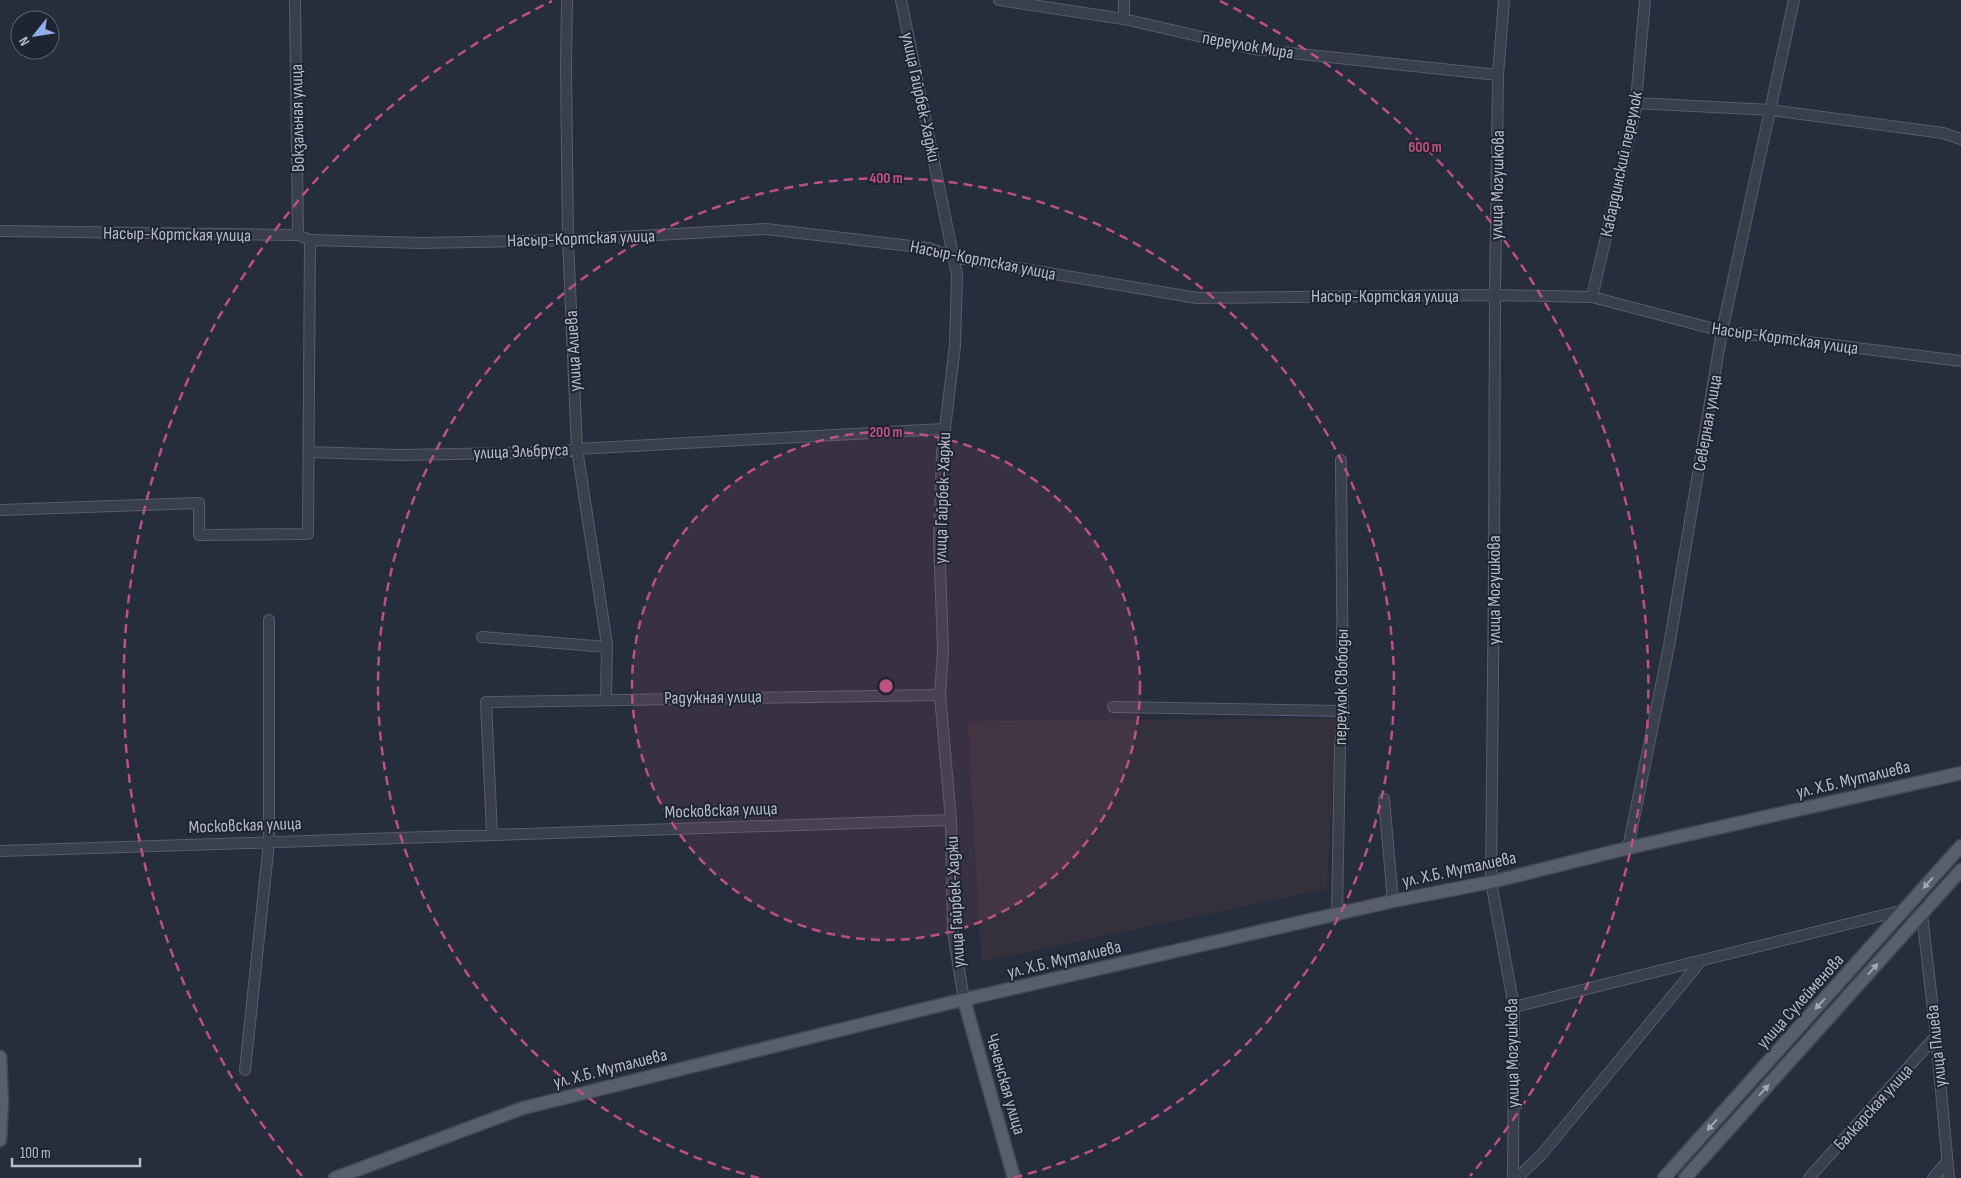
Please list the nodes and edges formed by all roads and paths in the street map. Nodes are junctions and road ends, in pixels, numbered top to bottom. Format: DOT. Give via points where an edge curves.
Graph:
graph roads {
  1 [pos="295,0"];
  2 [pos="567,0"];
  3 [pos="901,0"];
  4 [pos="999,0"];
  5 [pos="1124,0"];
  6 [pos="1504,0"];
  7 [pos="1646,0"];
  8 [pos="1794,0"];
  9 [pos="1124,19"];
  10 [pos="1498,75"];
  11 [pos="1636,103"];
  12 [pos="1771,110"];
  13 [pos="1961,139"];
  14 [pos="0,231"];
  15 [pos="298,235"];
  16 [pos="310,240"];
  17 [pos="568,240"];
  18 [pos="954,257"];
  19 [pos="1495,295"];
  20 [pos="1592,297"];
  21 [pos="1722,331"];
  22 [pos="1961,361"];
  23 [pos="944,429"];
  24 [pos="577,449"];
  25 [pos="309,452"];
  26 [pos="1341,460"];
  27 [pos="0,510"];
  28 [pos="270,620"];
  29 [pos="482,637"];
  30 [pos="607,647"];
  31 [pos="940,695"];
  32 [pos="606,699"];
  33 [pos="1113,707"];
  34 [pos="1343,711"];
  35 [pos="1961,773"];
  36 [pos="1384,799"];
  37 [pos="950,820"];
  38 [pos="492,835"];
  39 [pos="269,842"];
  40 [pos="1961,846"];
  41 [pos="1628,848"];
  42 [pos="0,852"];
  43 [pos="1961,870"];
  44 [pos="1491,882"];
  45 [pos="1392,901"];
  46 [pos="1904,910"];
  47 [pos="1337,914"];
  48 [pos="1922,914"];
  49 [pos="1701,961"];
  50 [pos="964,1000"];
  51 [pos="1514,1007"];
  52 [pos="1936,1036"];
  53 [pos="0,1057"];
  54 [pos="244,1070"];
  55 [pos="0,1135"];
  56 [pos="1947,1162"];
  57 [pos="335,1178"];
  58 [pos="1014,1178"];
  59 [pos="1513,1178"];
  60 [pos="1517,1178"];
  61 [pos="1664,1178"];
  62 [pos="1685,1178"];
  63 [pos="1809,1178"];
  64 [pos="1933,1178"];
  65 [pos="1949,1178"];
  1 -- 15 [label="street, Вокзальная улица"];
  2 -- 17 [label="street, улица Алиева"];
  3 -- 18 [label="street, улица Гайрбек-Хаджи"];
  4 -- 9 [label="street, переулок Мира"];
  5 -- 9 [label="street"];
  6 -- 10 [label="street, улица Могушкова"];
  7 -- 11 [label="street, Кабардинский переулок"];
  8 -- 12 [label="street, Северная улица"];
  9 -- 10 [label="street, переулок Мира" via="1254,49"];
  10 -- 19 [label="street, улица Могушкова"];
  11 -- 12 [label="street"];
  11 -- 20 [label="street, Кабардинский переулок"];
  12 -- 13 [label="street" via="1943,133"];
  12 -- 21 [label="street, Северная улица"];
  14 -- 15 [label="street, Насыр-Кортская улица"];
  15 -- 16 [label="street, Насыр-Кортская улица"];
  16 -- 17 [label="street, Насыр-Кортская улица" via="422,243"];
  16 -- 25 [label="street"];
  17 -- 18 [label="street, Насыр-Кортская улица" via="766,230 928,248"];
  17 -- 24 [label="street, улица Алиева"];
  18 -- 19 [label="street, Насыр-Кортская улица" via="1196,298"];
  18 -- 23 [label="street, улица Гайрбек-Хаджи" via="957,275 955,346"];
  19 -- 20 [label="street, Насыр-Кортская улица"];
  19 -- 44 [label="street, улица Могушкова"];
  20 -- 21 [label="street, Насыр-Кортская улица"];
  21 -- 22 [label="street, Насыр-Кортская улица"];
  21 -- 41 [label="street, Северная улица" via="1669,646"];
  23 -- 24 [label="street, улица Эльбруса"];
  23 -- 31 [label="street, улица Гайрбек-Хаджи" via="939,538"];
  24 -- 25 [label="street, улица Эльбруса" via="399,455"];
  24 -- 30 [label="street, улица Алиева"];
  25 -- 27 [label="street" via="308,534 199,536 199,503"];
  26 -- 34 [label="street, переулок Свободы"];
  28 -- 39 [label="street"];
  29 -- 30 [label="street"];
  30 -- 32 [label="street, улица Алиева"];
  31 -- 32 [label="street, Радужная улица"];
  31 -- 37 [label="street, улица Гайрбек-Хаджи"];
  32 -- 38 [label="street, Радужная улица" via="486,702"];
  33 -- 34 [label="street"];
  34 -- 47 [label="street, переулок Свободы"];
  35 -- 41 [label="main road, ул. Х.Б. Муталиева"];
  36 -- 45 [label="street"];
  37 -- 38 [label="street, Московская улица"];
  37 -- 50 [label="street, улица Гайрбек-Хаджи" via="954,932"];
  38 -- 39 [label="street, Московская улица"];
  39 -- 42 [label="street, Московская улица"];
  39 -- 54 [label="street"];
  40 -- 46 [label="main road, улица Сулейменова, one-way"];
  41 -- 44 [label="main road, ул. Х.Б. Муталиева"];
  43 -- 48 [label="main road, улица Сулейменова"];
  44 -- 45 [label="main road, ул. Х.Б. Муталиева"];
  44 -- 51 [label="street, улица Могушкова"];
  45 -- 47 [label="main road, ул. Х.Б. Муталиева"];
  46 -- 49 [label="street"];
  46 -- 61 [label="main road, улица Сулейменова, one-way"];
  47 -- 50 [label="main road, ул. Х.Б. Муталиева"];
  48 -- 52 [label="street, улица Плиева"];
  62 -- 48 [label="main road, улица Сулейменова, one-way"];
  49 -- 51 [label="street"];
  49 -- 60 [label="street" via="1542,1154"];
  50 -- 57 [label="main road, ул. Х.Б. Муталиева" via="523,1108"];
  50 -- 58 [label="main road, Чеченская улица"];
  51 -- 59 [label="street, улица Могушкова"];
  52 -- 56 [label="street, улица Плиева"];
  52 -- 63 [label="street, Балкарская улица"];
  53 -- 55 [label="main road"];
  56 -- 64 [label="street"];
  56 -- 65 [label="street, улица Плиева"];
}
